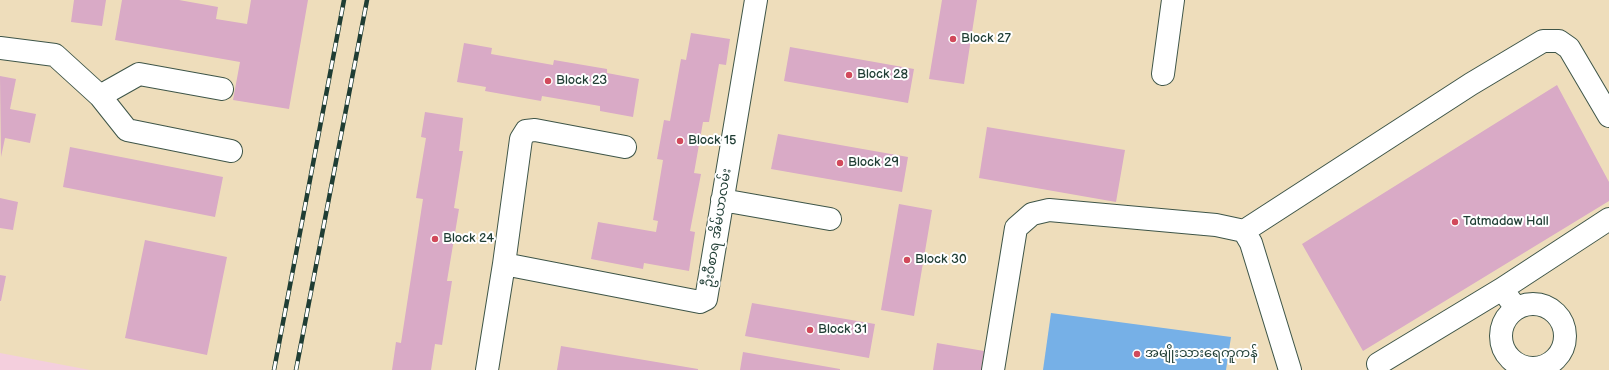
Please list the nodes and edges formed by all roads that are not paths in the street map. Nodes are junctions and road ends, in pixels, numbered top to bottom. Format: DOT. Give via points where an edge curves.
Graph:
graph roads {
  1 [pos="756,0"];
  2 [pos="1173,0"];
  3 [pos="0,48"];
  4 [pos="1163,74"];
  5 [pos="222,89"];
  6 [pos="100,96"];
  7 [pos="1609,116"];
  8 [pos="625,147"];
  9 [pos="231,151"];
  10 [pos="722,200"];
  11 [pos="830,218"];
  12 [pos="1609,219"];
  13 [pos="1244,230"];
  14 [pos="504,264"];
  15 [pos="1502,289"];
  16 [pos="1516,308"];
  17 [pos="1378,364"];
  18 [pos="1551,367"];
  19 [pos="487,370"];
  20 [pos="993,370"];
  21 [pos="1290,370"];
  1 -- 10 [label="street, ဦးဝီစာရ အိမ်ယာလမ်း"];
  2 -- 4 [label="street"];
  3 -- 6 [label="street" via="55,55"];
  5 -- 6 [label="street" via="139,74"];
  6 -- 9 [label="street" via="127,130"];
  7 -- 13 [label="street" via="1568,48 1559,41 1543,41 1470,84"];
  8 -- 14 [label="street" via="535,130 526,131 522,139"];
  10 -- 11 [label="street"];
  10 -- 14 [label="street, ဦးဝီစာရ အိမ်ယာလမ်း" via="706,299 700,302"];
  12 -- 15 [label="street"];
  13 -- 20 [label="street" via="1216,225 1049,210 1032,214 1016,228"];
  13 -- 21 [label="street" via="1251,243"];
  14 -- 19 [label="street"];
  15 -- 16 [label="street"];
  15 -- 17 [label="street"];
  16 -- 18 [label="street" via="1504,320 1500,337 1505,353 1517,365 1533,369"];
  16 -- 18 [label="street" via="1532,303 1548,307 1561,319 1565,335 1561,352"];
}
